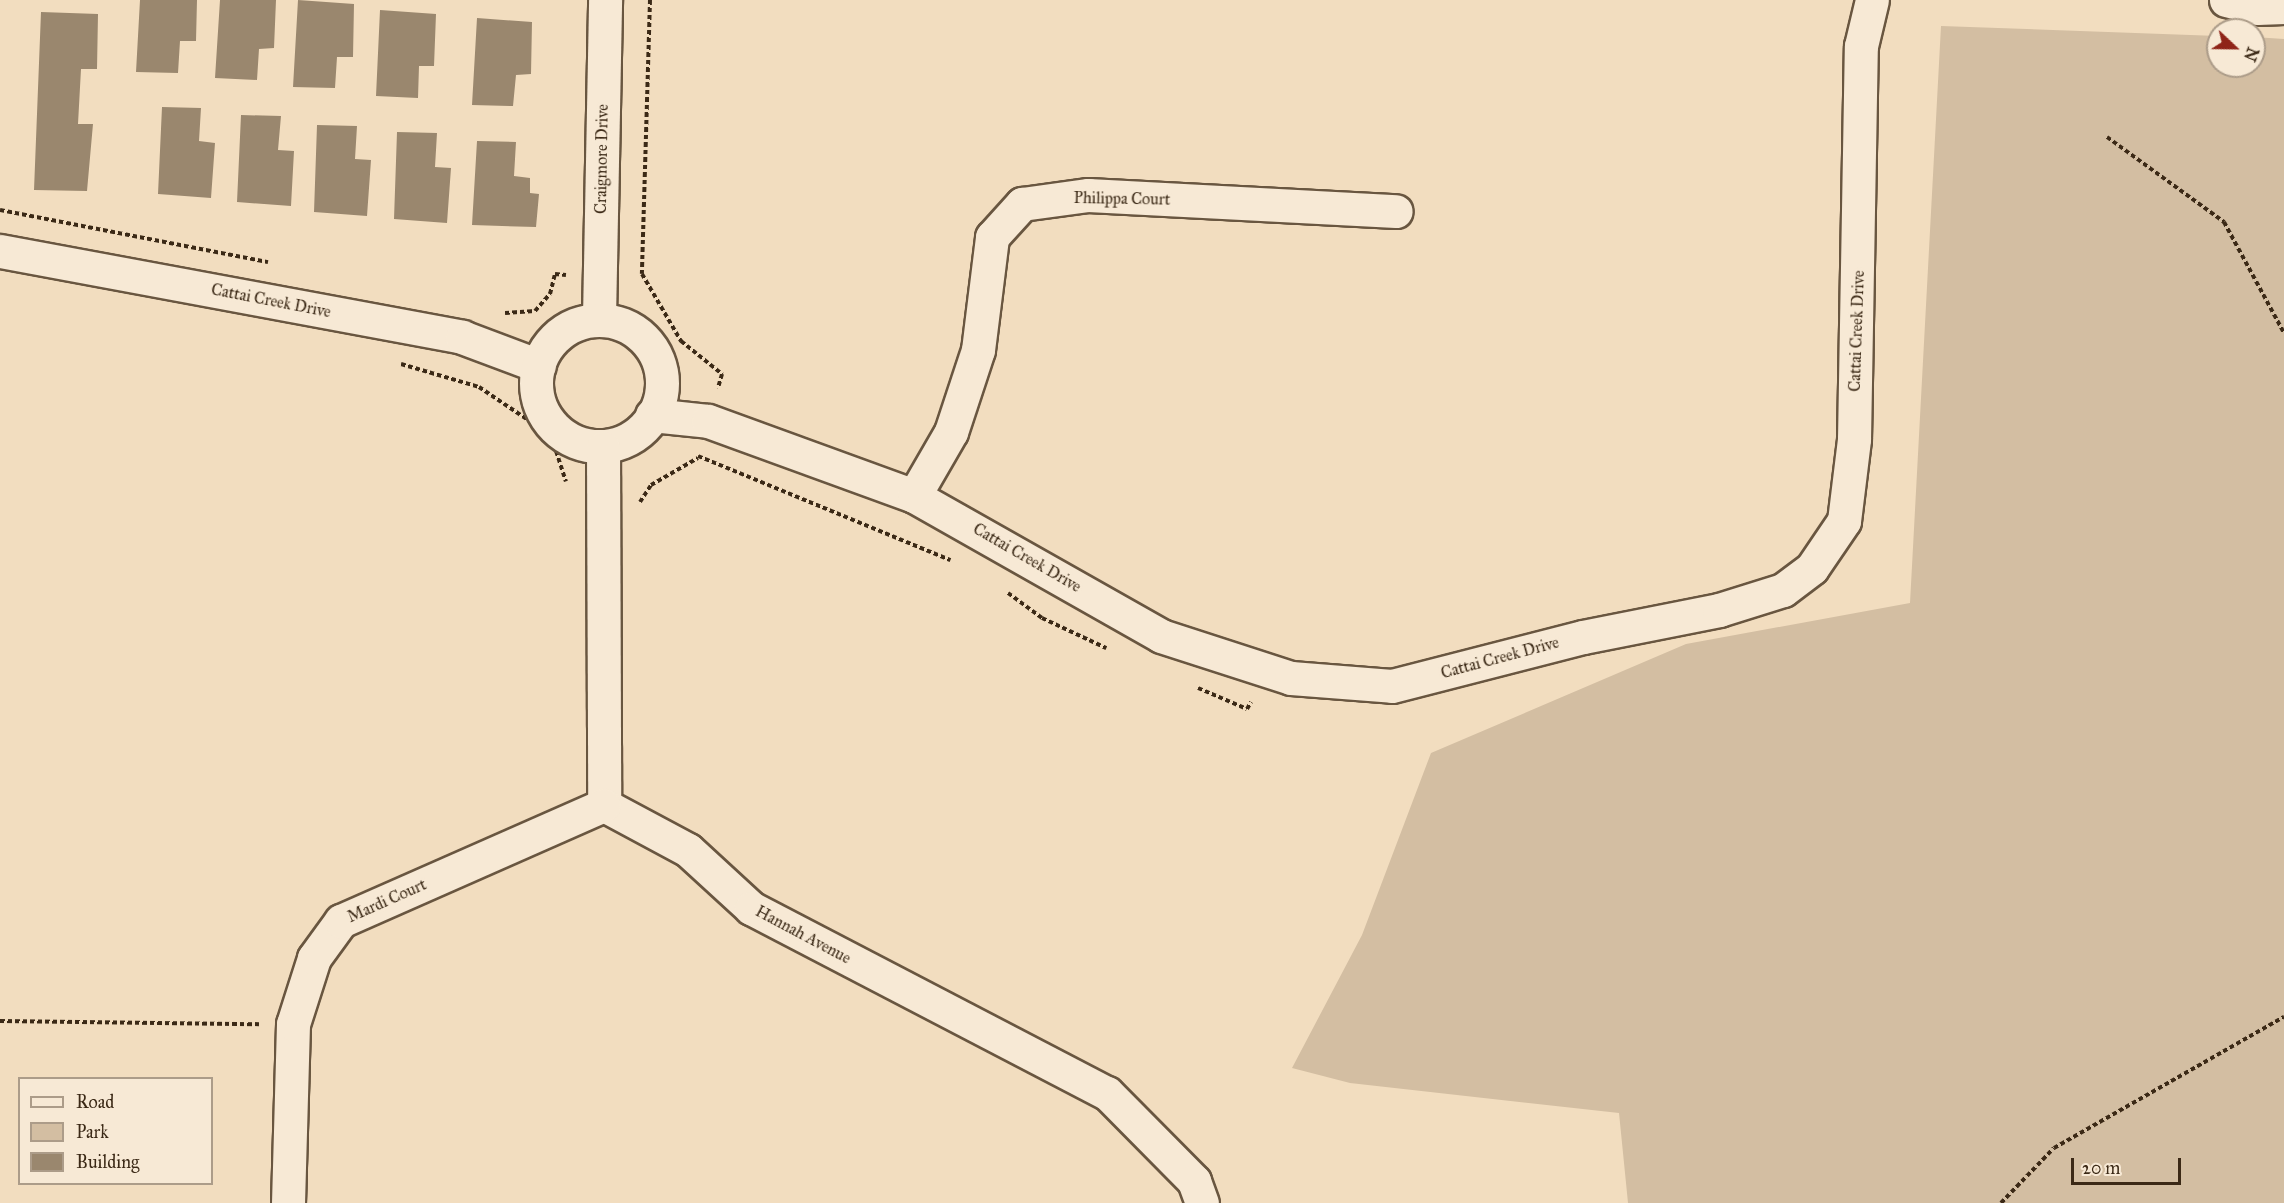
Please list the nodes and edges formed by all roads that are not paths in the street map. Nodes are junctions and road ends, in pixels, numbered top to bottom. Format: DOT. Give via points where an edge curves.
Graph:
graph roads {
  1 [pos="605,0"];
  2 [pos="1872,0"];
  3 [pos="2226,0"];
  4 [pos="2284,7"];
  5 [pos="1396,211"];
  6 [pos="0,251"];
  7 [pos="599,318"];
  8 [pos="538,366"];
  9 [pos="652,415"];
  10 [pos="603,448"];
  11 [pos="914,495"];
  12 [pos="604,805"];
  13 [pos="288,1203"];
  14 [pos="1202,1203"];
  1 -- 7 [label="street, Craigmore Drive"];
  2 -- 11 [label="street, Cattai Creek Drive" via="1861,46 1854,439 1844,521 1812,568 1783,590 1719,610 1583,636 1392,686 1291,678 1161,636"];
  3 -- 4 [label="street" via="2257,8"];
  5 -- 11 [label="street, Philippa Court" via="1088,195 1022,204 992,237 978,350 951,432"];
  6 -- 8 [label="street, Cattai Creek Drive" via="462,338"];
  7 -- 8 [label="street" via="571,326 555,337"];
  7 -- 9 [label="street" via="628,327 656,356 661,386"];
  8 -- 10 [label="street" via="536,391 553,427 570,439"];
  9 -- 10 [label="street" via="629,438"];
  9 -- 11 [label="street, Cattai Creek Drive" via="708,421"];
  10 -- 12 [label="street"];
  12 -- 13 [label="street, Mardi Court" via="341,921 314,958 293,1024"];
  12 -- 14 [label="street, Hannah Avenue" via="688,850 750,908 1107,1093 1194,1181"];
}
